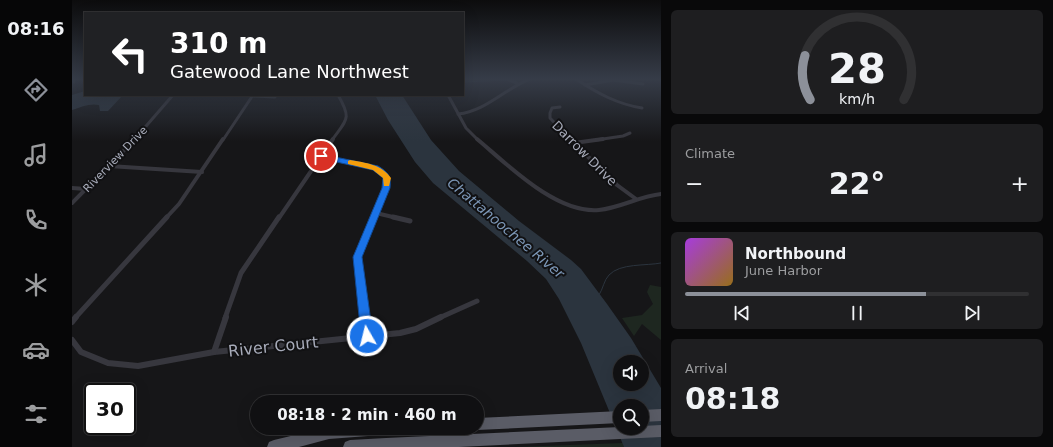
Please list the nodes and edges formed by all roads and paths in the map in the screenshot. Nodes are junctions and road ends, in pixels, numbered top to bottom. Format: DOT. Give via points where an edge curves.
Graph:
graph roads {
  1 [pos="169,100"];
  2 [pos="249,100"];
  3 [pos="341,100"];
  4 [pos="451,100"];
  5 [pos="494,100"];
  6 [pos="616,100"];
  7 [pos="560,107"];
  8 [pos="642,108"];
  9 [pos="458,114"];
  10 [pos="630,133"];
  11 [pos="574,143"];
  12 [pos="321,156"];
  13 [pos="109,166"];
  14 [pos="202,172"];
  15 [pos="72,188"];
  16 [pos="86,190"];
  17 [pos="661,194"];
  18 [pos="636,199"];
  19 [pos="72,203"];
  20 [pos="376,213"];
  21 [pos="410,221"];
  22 [pos="477,301"];
  23 [pos="72,322"];
  24 [pos="367,336"];
  25 [pos="72,340"];
  26 [pos="214,352"];
  27 [pos="661,415"];
  28 [pos="649,416"];
  29 [pos="613,417"];
  30 [pos="484,424"];
  31 [pos="661,431"];
  32 [pos="321,435"];
  33 [pos="274,447"];
  34 [pos="350,447"];
  1 -- 13 [label="street, Riverview Drive"];
  2 -- 14 [label="street"];
  3 -- 12 [label="street" via="347,115"];
  4 -- 9 [label="street"];
  5 -- 9 [label="street" via="478,111"];
  6 -- 8 [label="street"];
  7 -- 11 [label="street, Darrow Drive" via="552,108 549,117"];
  9 -- 18 [label="street" via="465,128 474,137 560,202 578,209 595,210"];
  10 -- 11 [label="street"];
  11 -- 18 [label="street, Darrow Drive" via="617,185"];
  12 -- 20 [label="street" via="370,166 383,173 387,178 386,188"];
  12 -- 26 [label="street" via="241,273"];
  13 -- 14 [label="street"];
  13 -- 16 [label="street, Riverview Drive"];
  14 -- 23 [label="street" via="169,216"];
  15 -- 16 [label="street"];
  16 -- 19 [label="street, Riverview Drive"];
  17 -- 18 [label="street"];
  20 -- 21 [label="street"];
  20 -- 24 [label="street" via="358,257"];
  22 -- 24 [label="street, River Court" via="416,329"];
  24 -- 26 [label="street, River Court"];
  25 -- 26 [label="street, River Court" via="81,352 108,364 138,366"];
  27 -- 28 [label="highway"];
  29 -- 30 [label="highway"];
  31 -- 34 [label="highway"];
  32 -- 33 [label="highway"];
}
